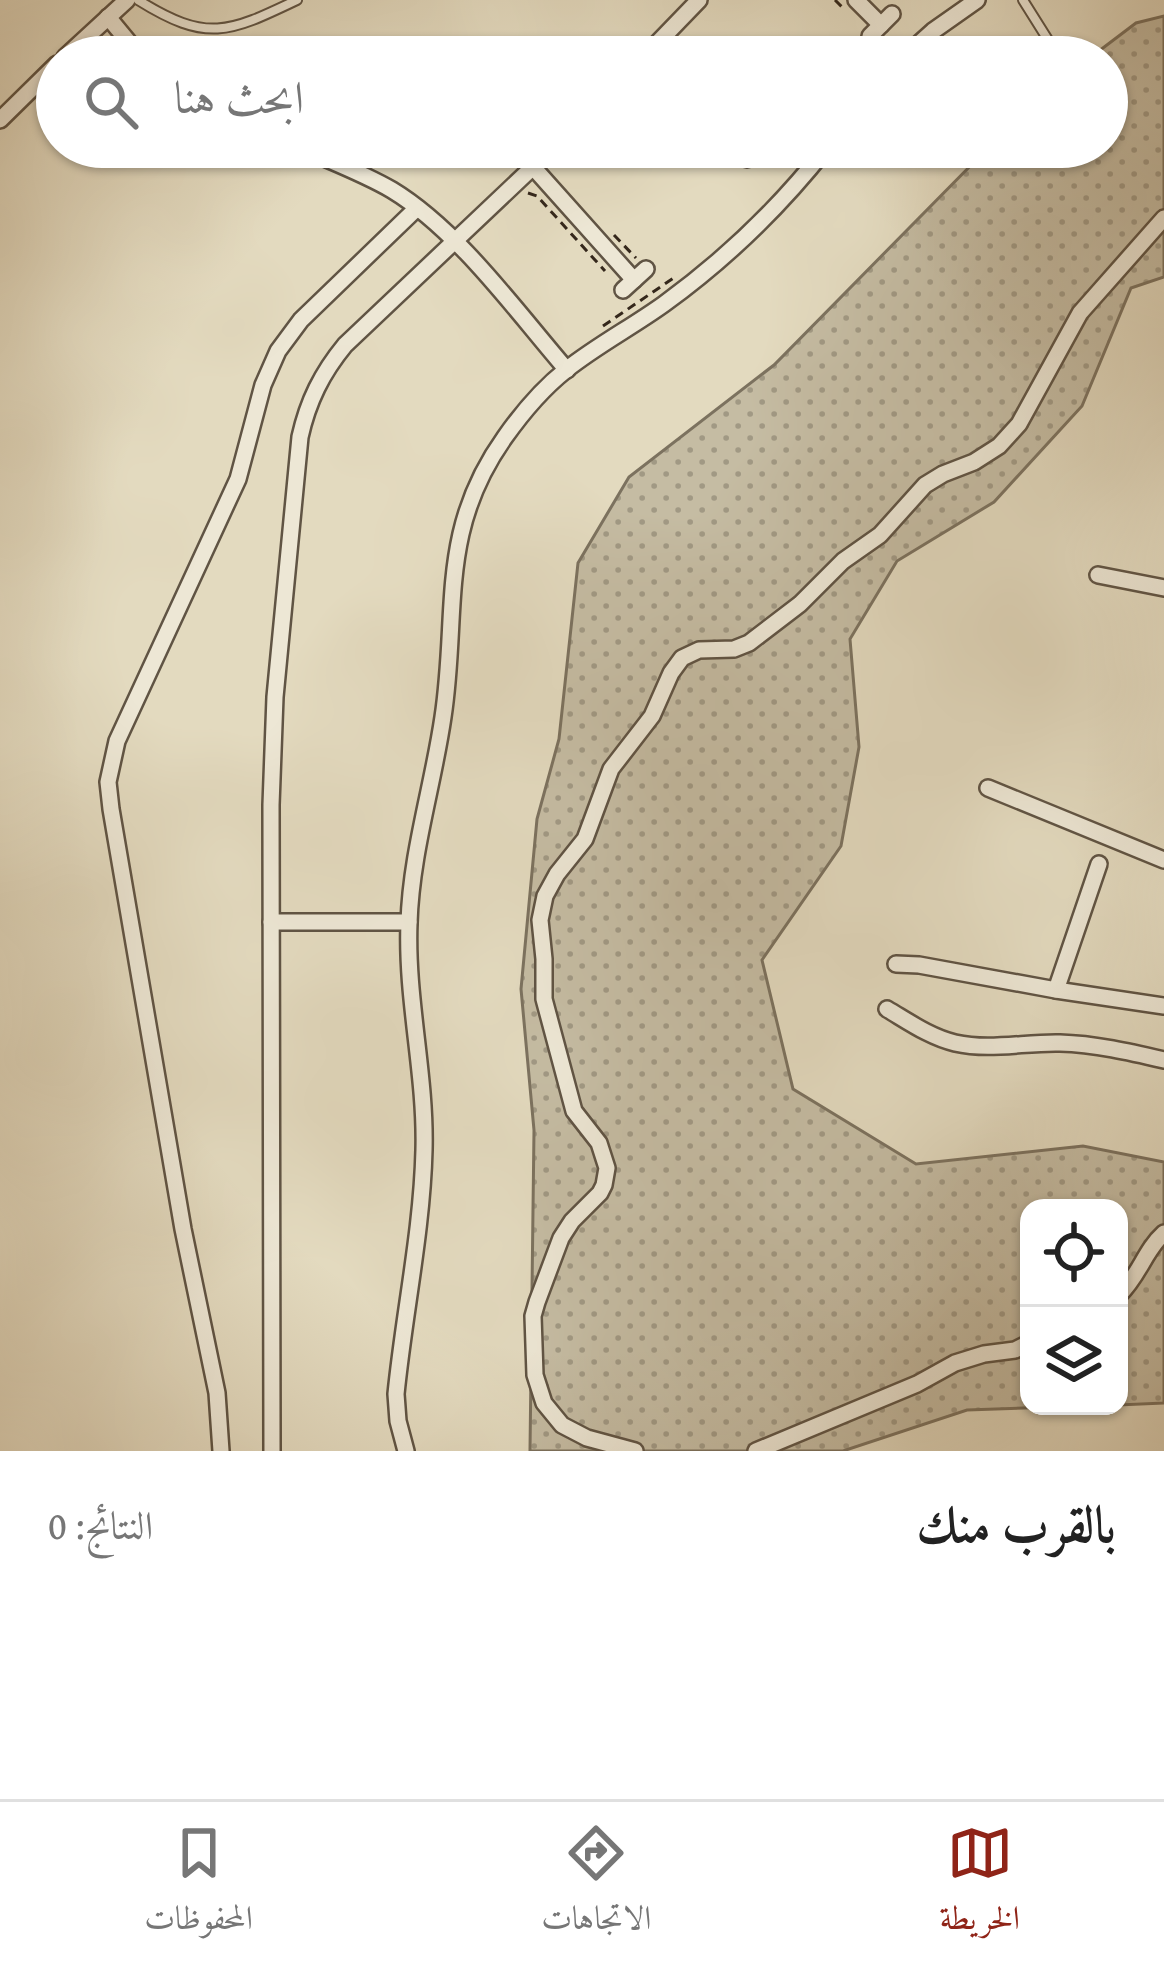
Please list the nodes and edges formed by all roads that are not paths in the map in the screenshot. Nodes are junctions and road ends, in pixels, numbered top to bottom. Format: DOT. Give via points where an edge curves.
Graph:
graph roads {
  1 [pos="127,0"];
  2 [pos="138,0"];
  3 [pos="297,0"];
  4 [pos="699,0"];
  5 [pos="856,0"];
  6 [pos="976,0"];
  7 [pos="1023,0"];
  8 [pos="108,17"];
  9 [pos="881,25"];
  10 [pos="88,36"];
  11 [pos="124,36"];
  12 [pos="669,36"];
  13 [pos="927,36"];
  14 [pos="1046,36"];
  15 [pos="36,85"];
  16 [pos="0,120"];
  17 [pos="349,168"];
  18 [pos="531,168"];
  19 [pos="533,168"];
  20 [pos="810,168"];
  21 [pos="417,208"];
  22 [pos="1164,218"];
  23 [pos="454,241"];
  24 [pos="634,280"];
  25 [pos="566,370"];
  26 [pos="1098,575"];
  27 [pos="1163,587"];
  28 [pos="988,788"];
  29 [pos="1164,860"];
  30 [pos="1099,864"];
  31 [pos="271,922"];
  32 [pos="409,922"];
  33 [pos="896,964"];
  34 [pos="1056,990"];
  35 [pos="1164,1006"];
  36 [pos="887,1009"];
  37 [pos="1164,1060"];
  38 [pos="1164,1233"];
  39 [pos="1128,1285"];
  40 [pos="1020,1348"];
  41 [pos="221,1451"];
  42 [pos="272,1451"];
  43 [pos="406,1451"];
  44 [pos="635,1451"];
  45 [pos="756,1451"];
  1 -- 8 [label="street"];
  2 -- 3 [label="lane" via="181,24 217,29"];
  4 -- 12 [label="street"];
  5 -- 9 [label="street"];
  6 -- 13 [label="street"];
  7 -- 14 [label="lane"];
  8 -- 10 [label="street"];
  8 -- 11 [label="street"];
  15 -- 16 [label="street"];
  17 -- 21 [label="street"];
  18 -- 23 [label="street"];
  19 -- 24 [label="street"];
  20 -- 25 [label="street" via="720,260"];
  21 -- 23 [label="street"];
  21 -- 41 [label="street" via="278,351 238,479 110,768"];
  22 -- 44 [label="street" via="1079,313 1000,446 925,485 888,527 749,643 682,658 611,769 585,838 544,896 544,999 574,1111 607,1168 599,1193 561,1238 537,1302 535,1375 562,1425"];
  23 -- 25 [label="street"];
  23 -- 31 [label="street" via="345,345 305,417 275,698"];
  25 -- 32 [label="street" via="503,440 462,526 444,716"];
  26 -- 27 [label="street"];
  28 -- 29 [label="street"];
  30 -- 34 [label="street"];
  31 -- 32 [label="street"];
  31 -- 42 [label="street"];
  32 -- 43 [label="street" via="424,1140 396,1394"];
  33 -- 34 [label="street"];
  34 -- 35 [label="street"];
  36 -- 37 [label="street" via="961,1044 1062,1042"];
  38 -- 39 [label="street"];
  40 -- 45 [label="street" via="955,1363"];
}
